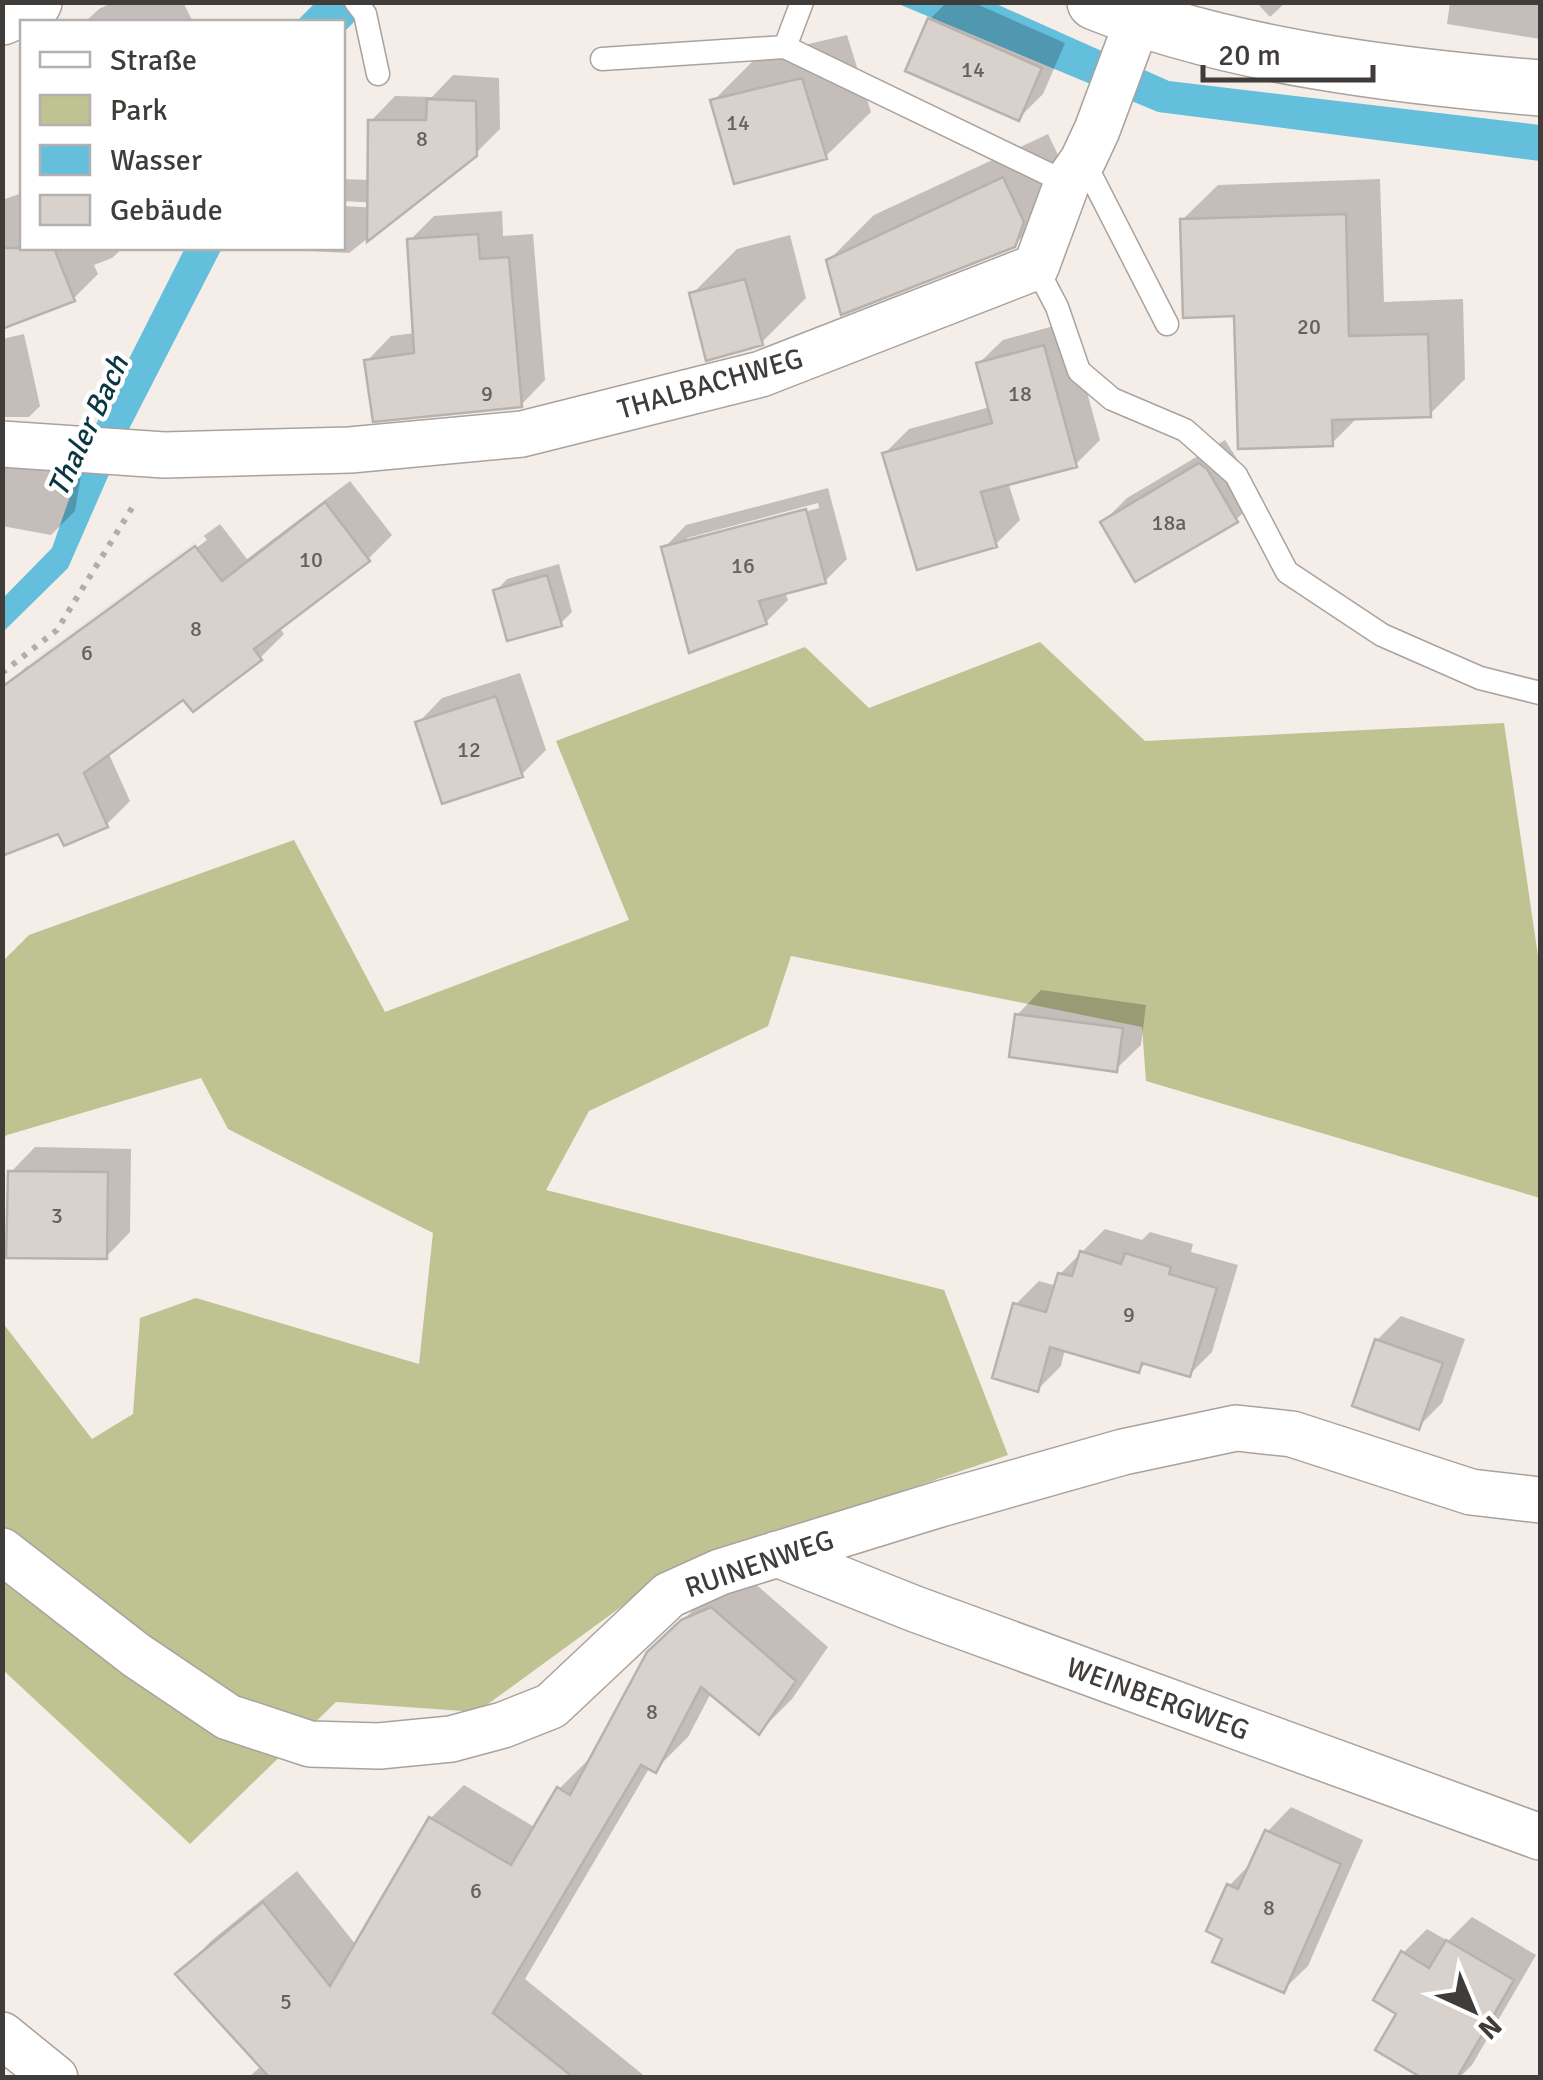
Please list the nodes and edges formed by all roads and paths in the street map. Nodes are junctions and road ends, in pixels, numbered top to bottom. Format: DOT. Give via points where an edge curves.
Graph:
graph roads {
  1 [pos="34,2"];
  2 [pos="802,2"];
  3 [pos="360,8"];
  4 [pos="2,17"];
  5 [pos="1119,27"];
  6 [pos="785,47"];
  7 [pos="602,59"];
  8 [pos="378,74"];
  9 [pos="1540,88"];
  10 [pos="1082,158"];
  11 [pos="1036,267"];
  12 [pos="1167,324"];
  13 [pos="2,444"];
  14 [pos="143,454"];
  15 [pos="2,673"];
  16 [pos="1540,693"];
  17 [pos="1540,1500"];
  18 [pos="2,1552"];
  19 [pos="777,1554"];
  20 [pos="1540,1837"];
  21 [pos="2,2035"];
  22 [pos="56,2078"];
  1 -- 4 [label="main road"];
  2 -- 6 [label="lane"];
  3 -- 8 [label="lane"];
  5 -- 9 [label="main road" via="1310,60"];
  5 -- 10 [label="street"];
  6 -- 7 [label="lane"];
  6 -- 10 [label="lane"];
  10 -- 11 [label="street"];
  10 -- 12 [label="lane"];
  11 -- 14 [label="street, THALBACHWEG" via="761,374 522,434 350,450"];
  11 -- 16 [label="lane" via="1079,370 1112,399 1185,430 1236,475 1287,572 1382,635 1480,678"];
  13 -- 14 [label="street, THALBACHWEG"];
  14 -- 15 [label="path" via="57,630"];
  17 -- 19 [label="street, RUINENWEG" via="1471,1492 1292,1434 1236,1428 1123,1452"];
  18 -- 19 [label="street, RUINENWEG" via="228,1717 310,1744 379,1746 451,1739 551,1706 668,1595"];
  19 -- 20 [label="street, WEINBERGWEG"];
  21 -- 22 [label="street"];
}
